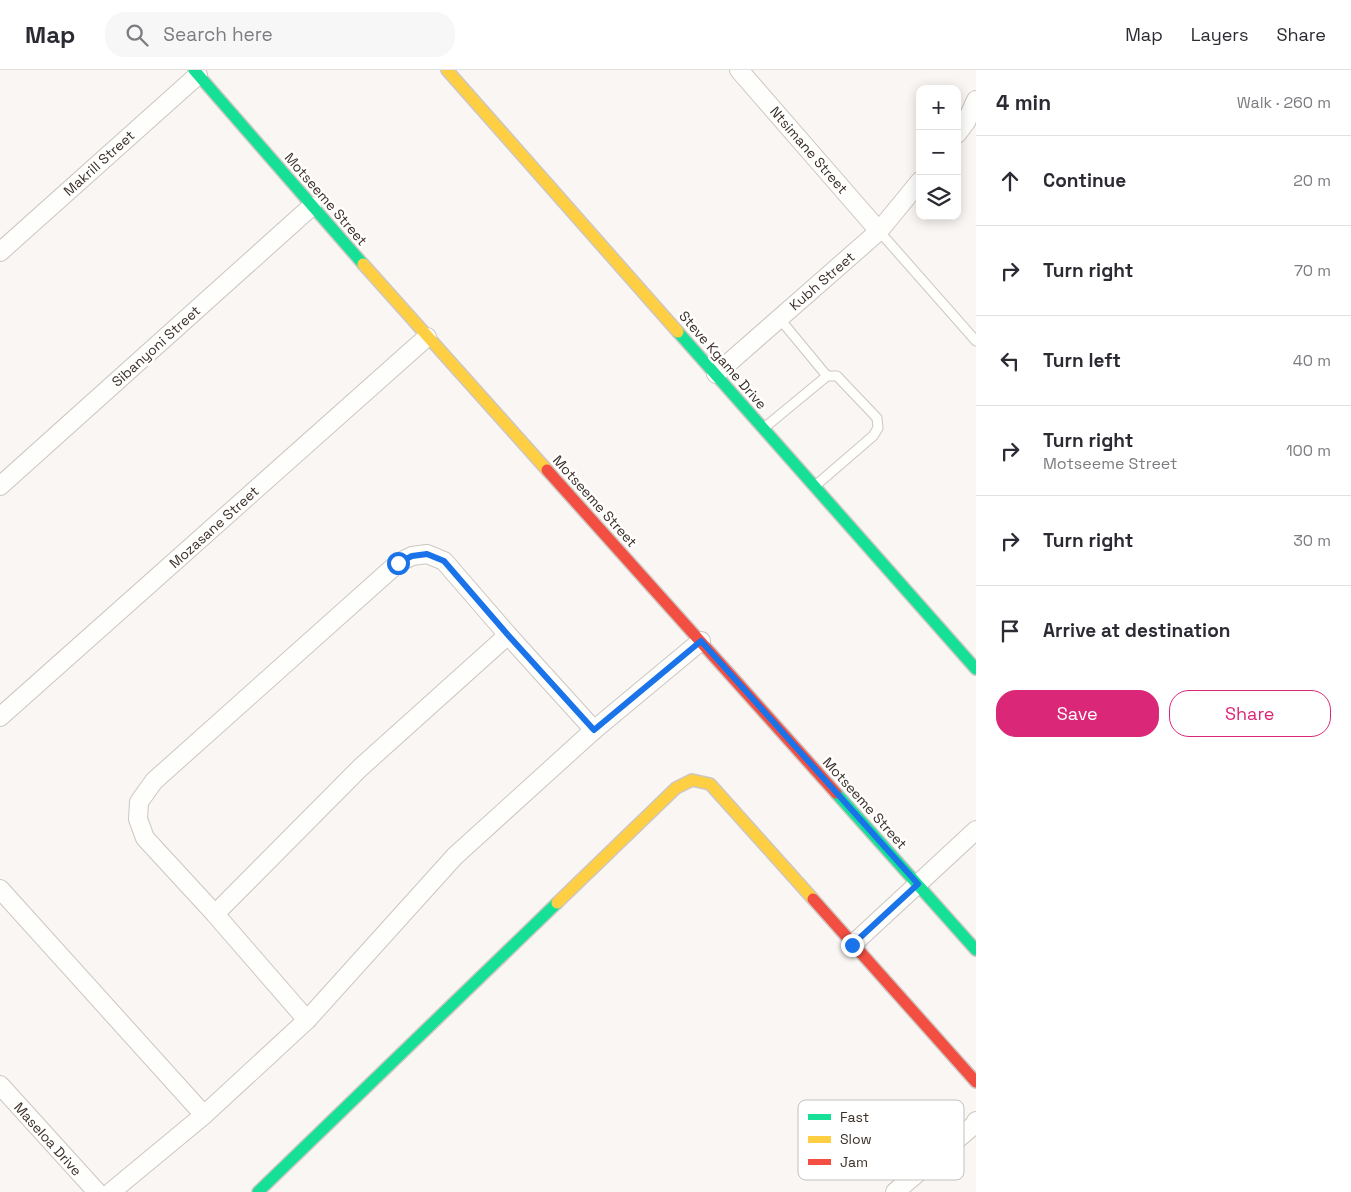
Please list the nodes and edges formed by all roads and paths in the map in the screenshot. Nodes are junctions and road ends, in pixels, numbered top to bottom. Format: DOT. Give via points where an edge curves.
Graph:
graph roads {
  1 [pos="447,70"];
  2 [pos="739,70"];
  3 [pos="196,72"];
  4 [pos="976,100"];
  5 [pos="960,130"];
  6 [pos="916,186"];
  7 [pos="312,206"];
  8 [pos="879,231"];
  9 [pos="0,252"];
  10 [pos="779,318"];
  11 [pos="428,337"];
  12 [pos="976,341"];
  13 [pos="716,374"];
  14 [pos="827,376"];
  15 [pos="764,428"];
  16 [pos="0,486"];
  17 [pos="815,486"];
  18 [pos="508,635"];
  19 [pos="701,641"];
  20 [pos="976,670"];
  21 [pos="0,717"];
  22 [pos="594,730"];
  23 [pos="976,830"];
  24 [pos="918,884"];
  25 [pos="0,889"];
  26 [pos="215,914"];
  27 [pos="852,945"];
  28 [pos="976,950"];
  29 [pos="307,1020"];
  30 [pos="976,1082"];
  31 [pos="0,1085"];
  32 [pos="204,1115"];
  33 [pos="976,1121"];
  34 [pos="964,1133"];
  35 [pos="909,1180"];
  36 [pos="97,1192"];
  37 [pos="111,1192"];
  38 [pos="258,1192"];
  39 [pos="895,1192"];
  1 -- 13 [label="street, Steve Kgame Drive"];
  2 -- 8 [label="street, Ntsimane Street"];
  3 -- 7 [label="street, Motseeme Street"];
  3 -- 9 [label="street, Makrill Street"];
  4 -- 5 [label="street"];
  6 -- 8 [label="street, Kubh Street"];
  7 -- 11 [label="street, Motseeme Street"];
  7 -- 16 [label="street, Sibanyoni Street"];
  8 -- 10 [label="street, Kubh Street"];
  8 -- 12 [label="lane"];
  10 -- 13 [label="street, Kubh Street"];
  10 -- 14 [label="lane"];
  11 -- 19 [label="street, Motseeme Street"];
  11 -- 21 [label="street, Mozasane Street"];
  13 -- 15 [label="street, Steve Kgame Drive"];
  14 -- 15 [label="lane"];
  14 -- 17 [label="lane" via="837,376 856,394 877,418 878,428"];
  15 -- 17 [label="street, Steve Kgame Drive"];
  17 -- 20 [label="street, Steve Kgame Drive"];
  18 -- 22 [label="street"];
  18 -- 26 [label="street" via="360,768"];
  18 -- 26 [label="street" via="444,561 427,554 412,556 391,569 154,781 139,802 138,819 145,838"];
  19 -- 22 [label="street"];
  19 -- 24 [label="street, Motseeme Street"];
  22 -- 29 [label="street" via="455,856"];
  23 -- 24 [label="street"];
  24 -- 27 [label="street"];
  24 -- 28 [label="street, Motseeme Street"];
  25 -- 32 [label="street"];
  26 -- 29 [label="street"];
  27 -- 30 [label="street"];
  27 -- 38 [label="street" via="710,784 692,780 676,788"];
  29 -- 32 [label="street"];
  31 -- 36 [label="street, Maseloa Drive"];
  32 -- 37 [label="street"];
  33 -- 34 [label="street"];
  35 -- 39 [label="street"];
}
